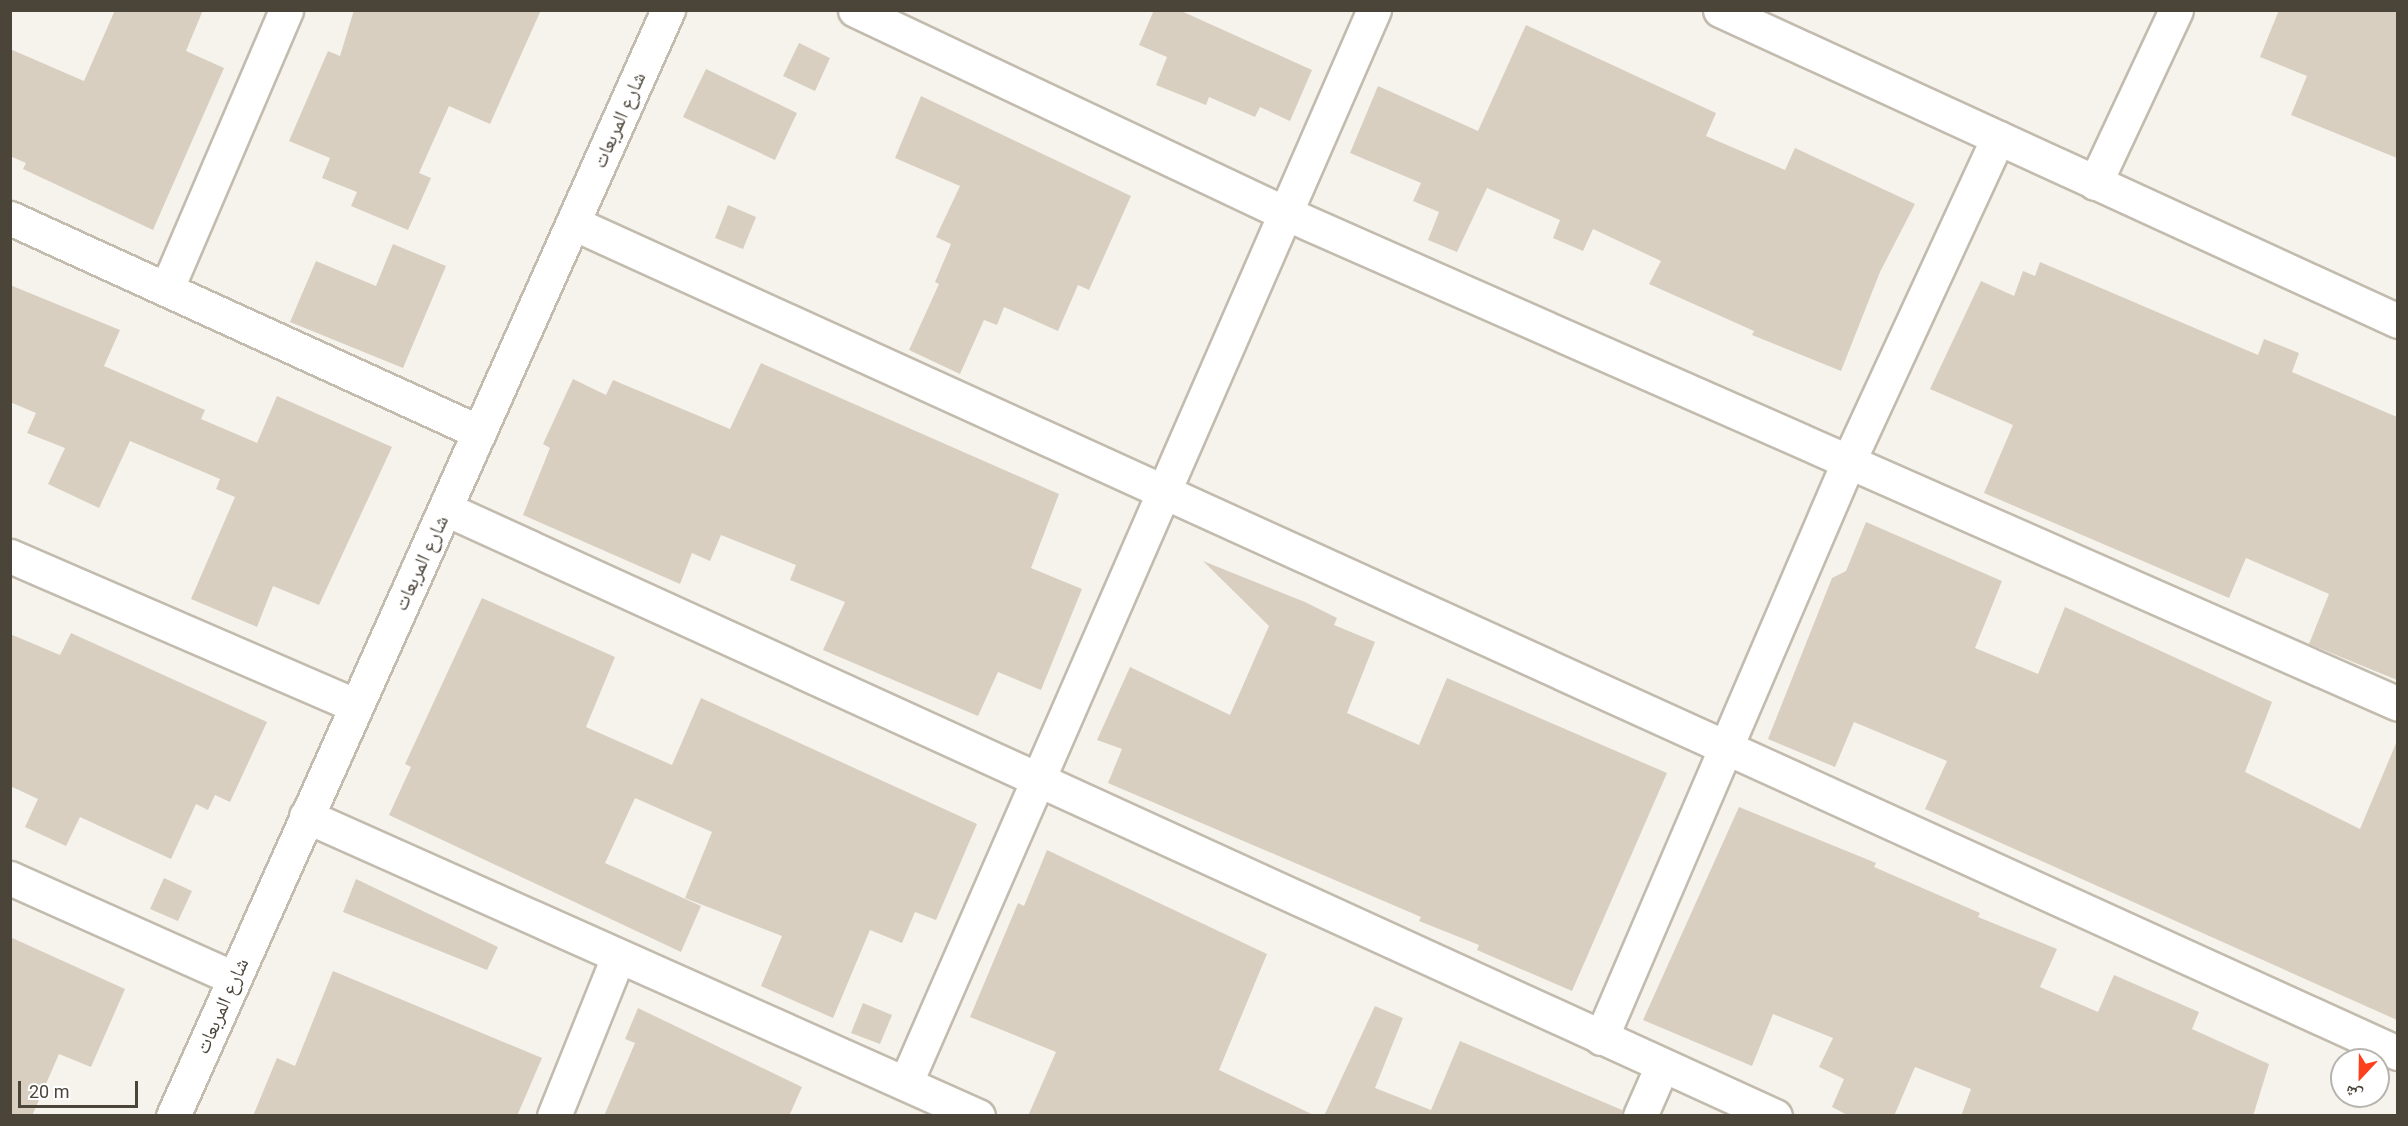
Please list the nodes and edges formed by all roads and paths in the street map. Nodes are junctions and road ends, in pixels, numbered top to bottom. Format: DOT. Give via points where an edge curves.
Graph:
graph roads {
  1 [pos="668,10"];
  2 [pos="855,10"];
  3 [pos="1374,10"];
  4 [pos="1719,10"];
  5 [pos="2176,10"];
  6 [pos="280,12"];
  7 [pos="1998,138"];
  8 [pos="2095,183"];
  9 [pos="1285,213"];
  10 [pos="10,218"];
  11 [pos="573,223"];
  12 [pos="167,288"];
  13 [pos="2397,321"];
  14 [pos="479,432"];
  15 [pos="1850,458"];
  16 [pos="1165,496"];
  17 [pos="446,509"];
  18 [pos="10,556"];
  19 [pos="2397,704"];
  20 [pos="355,705"];
  21 [pos="1727,747"];
  22 [pos="1041,781"];
  23 [pos="306,816"];
  24 [pos="10,878"];
  25 [pos="618,957"];
  26 [pos="234,978"];
  27 [pos="1601,1038"];
  28 [pos="2397,1053"];
  29 [pos="1662,1066"];
  30 [pos="906,1082"];
  31 [pos="173,1116"];
  32 [pos="554,1116"];
  33 [pos="978,1116"];
  34 [pos="1640,1116"];
  35 [pos="1775,1116"];
  1 -- 11 [label="street, شارع المربعات"];
  2 -- 9 [label="street"];
  3 -- 9 [label="street"];
  4 -- 7 [label="street"];
  5 -- 8 [label="street"];
  6 -- 12 [label="street"];
  7 -- 8 [label="street"];
  7 -- 15 [label="street"];
  8 -- 13 [label="street"];
  9 -- 15 [label="street"];
  9 -- 16 [label="street"];
  10 -- 12 [label="street"];
  11 -- 14 [label="street, شارع المربعات"];
  11 -- 16 [label="street"];
  12 -- 14 [label="street"];
  14 -- 17 [label="street, شارع المربعات"];
  15 -- 19 [label="street"];
  15 -- 21 [label="street"];
  16 -- 21 [label="street"];
  16 -- 22 [label="street"];
  17 -- 20 [label="street, شارع المربعات"];
  17 -- 22 [label="street"];
  18 -- 20 [label="street"];
  20 -- 23 [label="street, شارع المربعات"];
  21 -- 27 [label="street"];
  21 -- 28 [label="street"];
  22 -- 27 [label="street"];
  22 -- 30 [label="street"];
  23 -- 25 [label="street"];
  23 -- 26 [label="street, شارع المربعات"];
  24 -- 26 [label="street"];
  25 -- 30 [label="street"];
  25 -- 32 [label="street"];
  26 -- 31 [label="street, شارع المربعات"];
  27 -- 29 [label="street"];
  29 -- 34 [label="street"];
  29 -- 35 [label="street"];
  30 -- 33 [label="street"];
}
